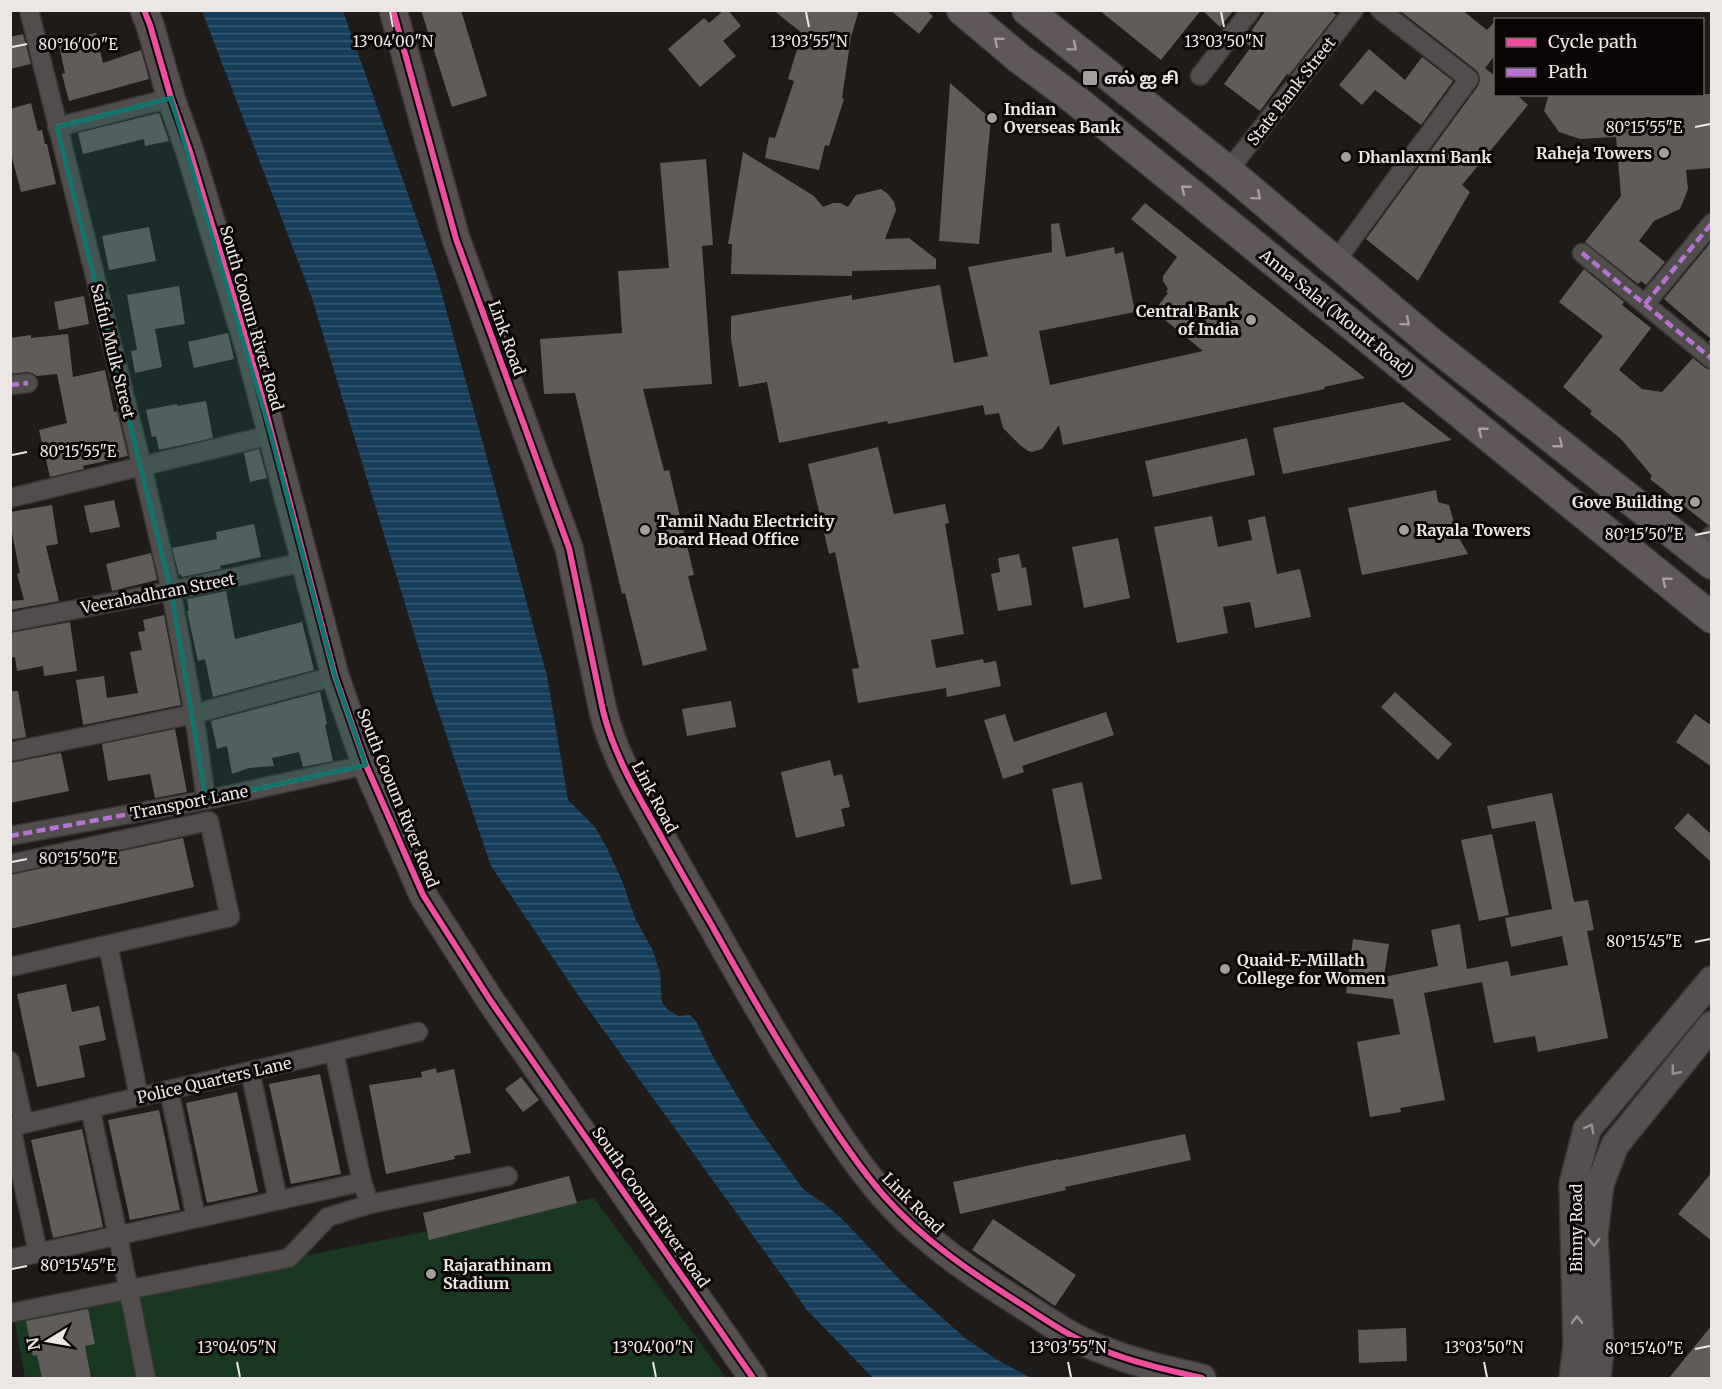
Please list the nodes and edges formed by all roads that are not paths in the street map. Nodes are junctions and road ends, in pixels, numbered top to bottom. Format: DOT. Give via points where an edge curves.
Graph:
graph roads {
  1 [pos="29,10"];
  2 [pos="144,10"];
  3 [pos="393,10"];
  4 [pos="962,10"];
  5 [pos="1028,10"];
  6 [pos="1251,10"];
  7 [pos="1354,10"];
  8 [pos="1380,10"];
  9 [pos="1102,70"];
  10 [pos="1200,76"];
  11 [pos="171,98"];
  12 [pos="1078,102"];
  13 [pos="57,127"];
  14 [pos="1228,171"];
  15 [pos="1709,230"];
  16 [pos="1582,253"];
  17 [pos="1335,262"];
  18 [pos="1645,304"];
  19 [pos="1712,359"];
  20 [pos="271,435"];
  21 [pos="142,466"];
  22 [pos="10,498"];
  23 [pos="1707,551"];
  24 [pos="304,562"];
  25 [pos="171,591"];
  26 [pos="1712,618"];
  27 [pos="10,622"];
  28 [pos="335,676"];
  29 [pos="194,714"];
  30 [pos="10,752"];
  31 [pos="366,765"];
  32 [pos="206,800"];
  33 [pos="10,836"];
  34 [pos="10,864"];
  35 [pos="108,945"];
  36 [pos="10,967"];
  37 [pos="1712,980"];
  38 [pos="1712,1026"];
  39 [pos="418,1032"];
  40 [pos="334,1052"];
  41 [pos="10,1061"];
  42 [pos="250,1071"];
  43 [pos="169,1090"];
  44 [pos="139,1097"];
  45 [pos="90,1108"];
  46 [pos="15,1126"];
  47 [pos="508,1176"];
  48 [pos="362,1182"];
  49 [pos="278,1200"];
  50 [pos="370,1204"];
  51 [pos="196,1218"];
  52 [pos="118,1236"];
  53 [pos="38,1253"];
  54 [pos="10,1259"];
  55 [pos="129,1291"];
  56 [pos="10,1313"];
  57 [pos="146,1378"];
  58 [pos="753,1378"];
  59 [pos="1202,1378"];
  60 [pos="1574,1378"];
  61 [pos="1597,1378"];
  1 -- 13 [label="street, Saiful Mulk Street"];
  2 -- 11 [label="street, South Cooum River Road"];
  3 -- 59 [label="street, Link Road" via="456,239 569,548 610,737 636,792 779,1043 863,1171 933,1243 978,1277 1078,1339 1123,1358"];
  12 -- 4 [label="main road, Anna Salai (Mount Road), one-way"];
  5 -- 9 [label="main road, one-way"];
  6 -- 10 [label="street"];
  7 -- 14 [label="street, State Bank Street"];
  8 -- 17 [label="street" via="1469,79"];
  9 -- 12 [label="main road"];
  9 -- 14 [label="main road"];
  11 -- 13 [label="street"];
  11 -- 20 [label="street, South Cooum River Road" via="243,329"];
  26 -- 12 [label="main road, Anna Salai (Mount Road), one-way"];
  13 -- 21 [label="street, Saiful Mulk Street"];
  14 -- 17 [label="main road, one-way"];
  15 -- 18 [label="street"];
  16 -- 18 [label="street"];
  17 -- 23 [label="main road, one-way" via="1430,342"];
  18 -- 19 [label="street"];
  20 -- 21 [label="street"];
  20 -- 24 [label="street, South Cooum River Road"];
  21 -- 22 [label="street"];
  21 -- 25 [label="street, Saiful Mulk Street"];
  24 -- 25 [label="street, Veerabadhran Street"];
  24 -- 28 [label="street, South Cooum River Road"];
  25 -- 27 [label="street, Veerabadhran Street"];
  25 -- 29 [label="street, Saiful Mulk Street"];
  28 -- 29 [label="street"];
  28 -- 31 [label="street, South Cooum River Road"];
  29 -- 30 [label="street"];
  29 -- 32 [label="street, Saiful Mulk Street"];
  31 -- 32 [label="street, Transport Lane"];
  31 -- 58 [label="street, South Cooum River Road" via="423,895 490,1000"];
  32 -- 33 [label="street, Transport Lane"];
  34 -- 35 [label="street" via="208,821 230,917"];
  35 -- 36 [label="street"];
  35 -- 44 [label="street"];
  60 -- 37 [label="street, Binny Road, one-way" via="1574,1184 1587,1129"];
  38 -- 61 [label="street, Binny Road, one-way" via="1615,1145 1600,1184 1594,1236 1600,1350"];
  39 -- 40 [label="street, Police Quarters Lane"];
  40 -- 42 [label="street, Police Quarters Lane"];
  40 -- 48 [label="street"];
  41 -- 46 [label="street"];
  42 -- 43 [label="street, Police Quarters Lane"];
  42 -- 49 [label="street"];
  43 -- 44 [label="street, Police Quarters Lane"];
  43 -- 51 [label="street"];
  44 -- 45 [label="street, Police Quarters Lane"];
  45 -- 46 [label="street, Police Quarters Lane"];
  45 -- 52 [label="street"];
  46 -- 53 [label="street"];
  47 -- 50 [label="street"];
  48 -- 49 [label="street"];
  48 -- 50 [label="street"];
  49 -- 51 [label="street"];
  50 -- 55 [label="street" via="327,1217 290,1258"];
  51 -- 52 [label="street"];
  52 -- 53 [label="street"];
  52 -- 55 [label="street"];
  53 -- 54 [label="street"];
  55 -- 56 [label="street"];
  55 -- 57 [label="street"];
}
